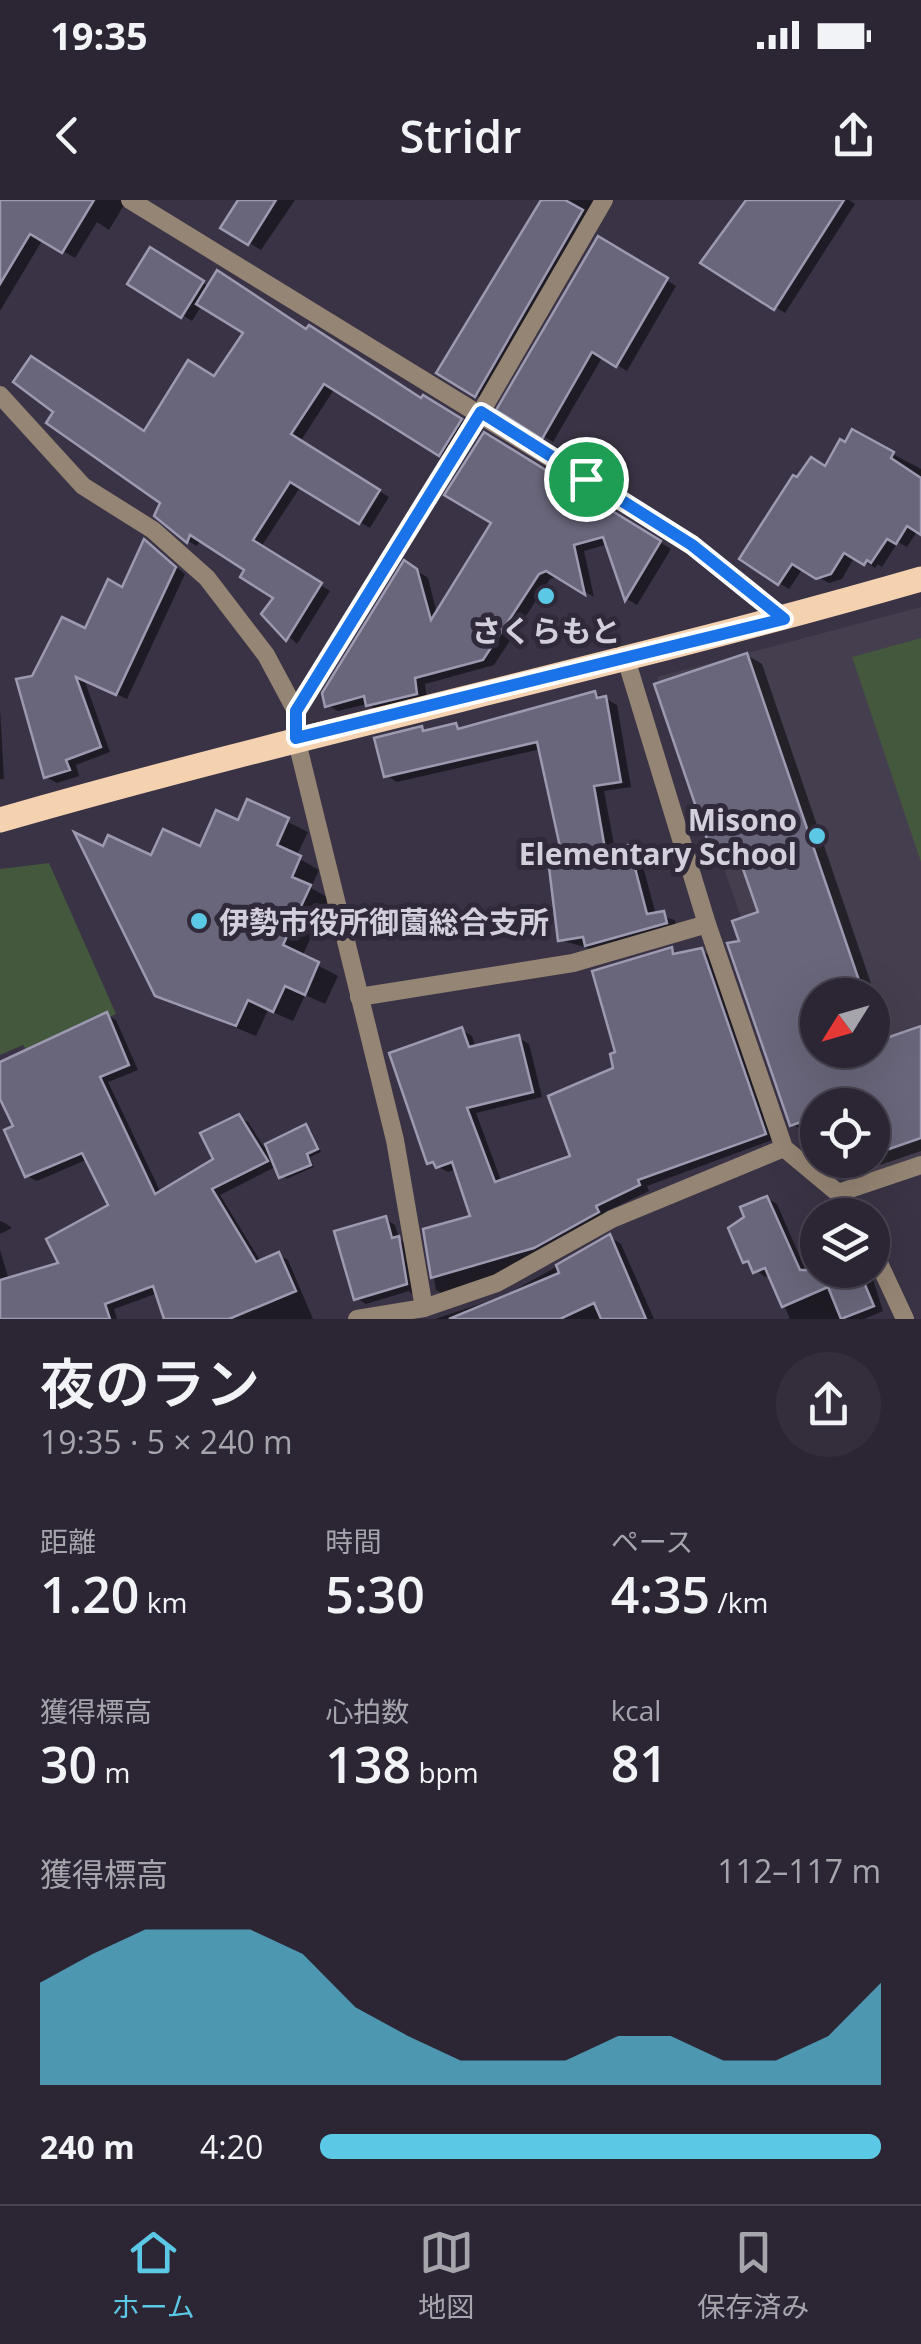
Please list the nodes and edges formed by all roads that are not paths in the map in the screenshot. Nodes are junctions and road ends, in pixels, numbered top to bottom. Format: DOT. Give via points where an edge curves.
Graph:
graph roads {
  1 [pos="130,200"];
  2 [pos="604,200"];
  3 [pos="0,395"];
  4 [pos="481,412"];
  5 [pos="921,579"];
  6 [pos="784,619"];
  7 [pos="626,660"];
  8 [pos="296,711"];
  9 [pos="296,738"];
  10 [pos="0,820"];
  11 [pos="706,924"];
  12 [pos="359,996"];
  13 [pos="784,1148"];
  14 [pos="921,1166"];
  15 [pos="838,1193"];
  16 [pos="841,1198"];
  17 [pos="890,1286"];
  18 [pos="424,1308"];
  19 [pos="357,1319"];
  20 [pos="906,1319"];
  1 -- 4 [label="street"];
  2 -- 4 [label="street"];
  3 -- 8 [label="street" via="83,486 154,530 207,578 266,655"];
  4 -- 6 [label="street" via="692,545"];
  4 -- 8 [label="street"];
  5 -- 6 [label="main road"];
  6 -- 7 [label="main road"];
  7 -- 9 [label="main road"];
  7 -- 11 [label="street"];
  8 -- 9 [label="street"];
  9 -- 10 [label="main road"];
  9 -- 12 [label="street"];
  11 -- 12 [label="street" via="573,963"];
  11 -- 13 [label="street"];
  12 -- 18 [label="street" via="395,1140"];
  13 -- 15 [label="street"];
  13 -- 18 [label="street" via="612,1220 497,1283"];
  14 -- 15 [label="street"];
  15 -- 16 [label="street"];
  17 -- 20 [label="street"];
  18 -- 19 [label="street"];
}
